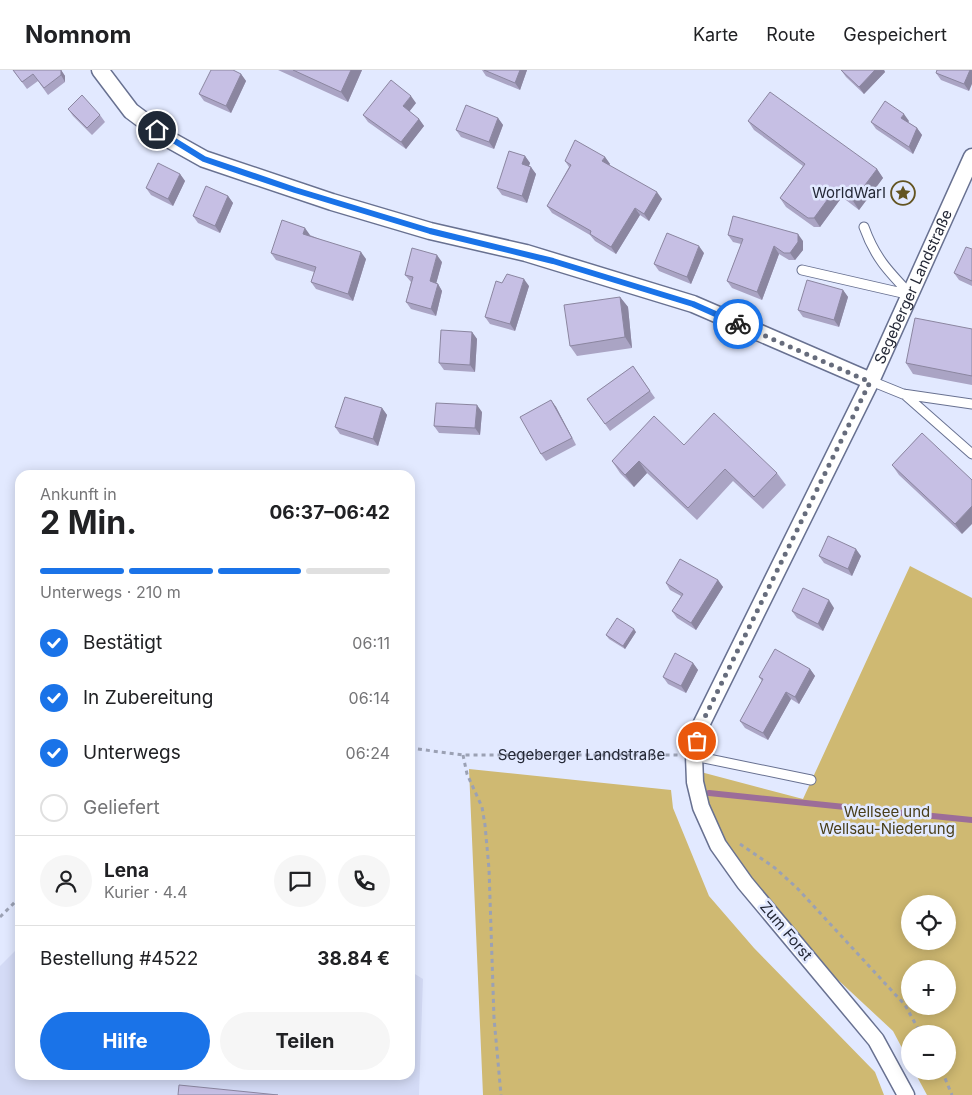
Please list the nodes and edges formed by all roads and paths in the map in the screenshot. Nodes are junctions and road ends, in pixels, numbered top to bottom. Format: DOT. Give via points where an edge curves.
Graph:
graph roads {
  1 [pos="100,70"];
  2 [pos="972,157"];
  3 [pos="864,227"];
  4 [pos="802,270"];
  5 [pos="912,295"];
  6 [pos="870,382"];
  7 [pos="903,394"];
  8 [pos="972,404"];
  9 [pos="972,454"];
  10 [pos="415,749"];
  11 [pos="463,755"];
  12 [pos="694,756"];
  13 [pos="811,780"];
  14 [pos="736,841"];
  15 [pos="15,902"];
  16 [pos="0,917"];
  17 [pos="916,1025"];
  18 [pos="946,1080"];
  19 [pos="501,1095"];
  20 [pos="906,1095"];
  21 [pos="952,1095"];
  1 -- 6 [label="street" via="131,111 170,140 204,159 332,202 430,231 526,253 693,304"];
  2 -- 5 [label="street, Segeberger Landstraße"];
  3 -- 5 [label="lane" via="880,262"];
  4 -- 5 [label="lane"];
  5 -- 6 [label="street, Segeberger Landstraße"];
  6 -- 7 [label="lane"];
  6 -- 12 [label="street, Segeberger Landstraße" via="700,727"];
  7 -- 8 [label="lane"];
  7 -- 9 [label="lane"];
  10 -- 11 [label="path, Segeberger Landstraße"];
  11 -- 12 [label="path, Segeberger Landstraße"];
  11 -- 19 [label="path" via="467,774 482,807 485,825"];
  12 -- 13 [label="lane"];
  12 -- 20 [label="street, Zum Forst" via="695,782 701,807 718,845 745,883 876,1040"];
  14 -- 17 [label="path" via="798,888 905,1005"];
  15 -- 16 [label="path"];
  18 -- 21 [label="path"];
}
